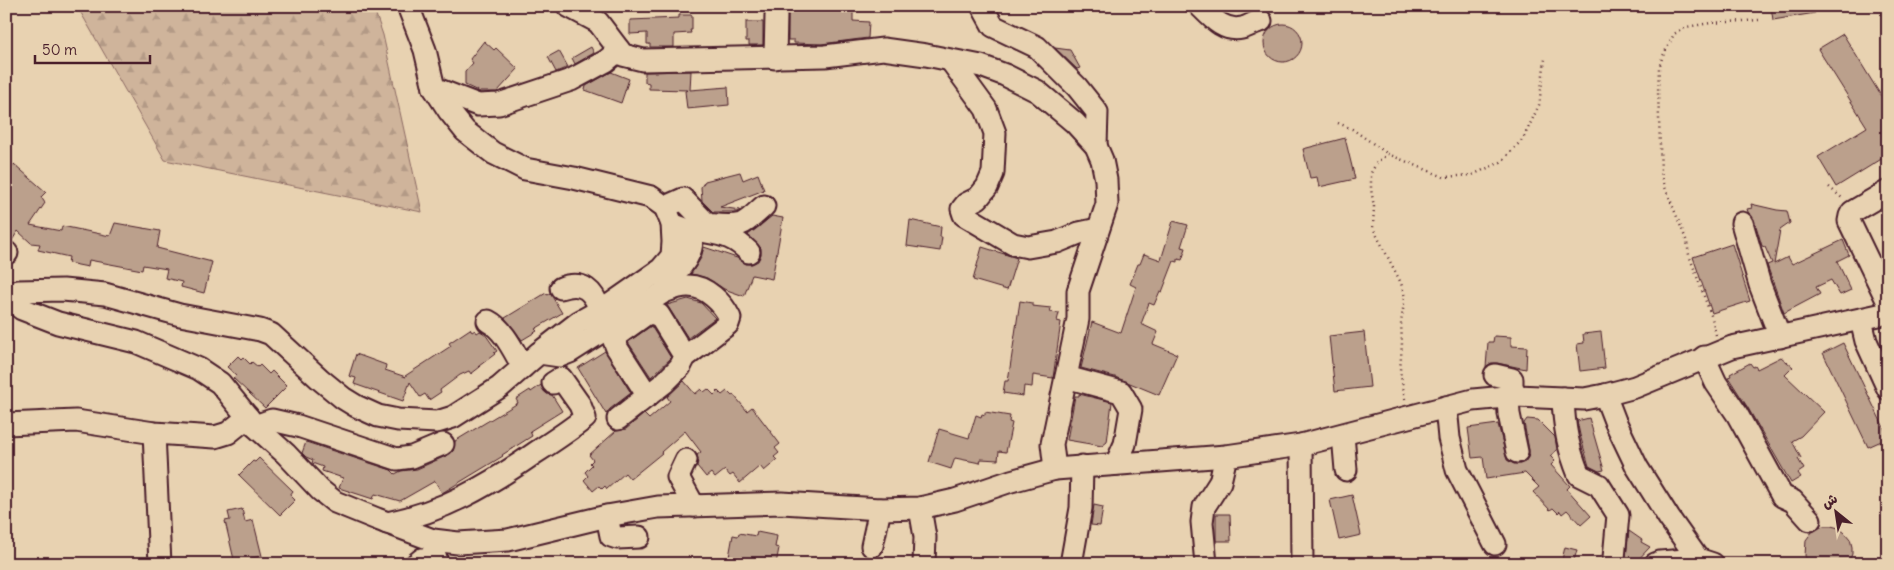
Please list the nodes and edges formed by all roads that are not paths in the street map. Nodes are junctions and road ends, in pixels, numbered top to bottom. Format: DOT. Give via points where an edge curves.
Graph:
graph roads {
  1 [pos="408,6"];
  2 [pos="568,6"];
  3 [pos="982,6"];
  4 [pos="1200,6"];
  5 [pos="595,14"];
  6 [pos="776,15"];
  7 [pos="1261,21"];
  8 [pos="619,50"];
  9 [pos="775,58"];
  10 [pos="951,60"];
  11 [pos="434,88"];
  12 [pos="1096,146"];
  13 [pos="1888,191"];
  14 [pos="764,206"];
  15 [pos="676,221"];
  16 [pos="1742,223"];
  17 [pos="1098,229"];
  18 [pos="749,252"];
  19 [pos="561,288"];
  20 [pos="6,295"];
  21 [pos="1888,302"];
  22 [pos="600,311"];
  23 [pos="1888,313"];
  24 [pos="488,320"];
  25 [pos="1861,320"];
  26 [pos="579,322"];
  27 [pos="1780,337"];
  28 [pos="1712,354"];
  29 [pos="685,357"];
  30 [pos="531,360"];
  31 [pos="1495,375"];
  32 [pos="1066,377"];
  33 [pos="553,383"];
  34 [pos="1888,389"];
  35 [pos="1605,395"];
  36 [pos="648,396"];
  37 [pos="1512,397"];
  38 [pos="1562,398"];
  39 [pos="1446,407"];
  40 [pos="618,419"];
  41 [pos="251,421"];
  42 [pos="6,424"];
  43 [pos="154,433"];
  44 [pos="1343,435"];
  45 [pos="443,444"];
  46 [pos="1301,445"];
  47 [pos="1517,452"];
  48 [pos="1226,456"];
  49 [pos="686,460"];
  50 [pos="1116,464"];
  51 [pos="1082,466"];
  52 [pos="1055,469"];
  53 [pos="1346,470"];
  54 [pos="694,506"];
  55 [pos="920,508"];
  56 [pos="880,509"];
  57 [pos="608,516"];
  58 [pos="1810,520"];
  59 [pos="387,523"];
  60 [pos="639,537"];
  61 [pos="1495,544"];
  62 [pos="872,546"];
  63 [pos="431,556"];
  64 [pos="1614,558"];
  65 [pos="1705,561"];
  66 [pos="160,564"];
  67 [pos="924,564"];
  68 [pos="1071,564"];
  69 [pos="1206,564"];
  70 [pos="1302,564"];
  71 [pos="1655,564"];
  1 -- 11 [label="street" via="425,50"];
  2 -- 5 [label="street"];
  3 -- 12 [label="street" via="993,26 1037,46 1077,87 1097,112"];
  4 -- 7 [label="street" via="1215,21 1230,29"];
  5 -- 8 [label="street"];
  6 -- 9 [label="street"];
  8 -- 9 [label="street" via="623,55 643,60"];
  8 -- 11 [label="street" via="571,80 499,104 478,105"];
  9 -- 10 [label="street" via="825,56 883,48"];
  10 -- 12 [label="street" via="1005,75 1037,91 1075,123"];
  10 -- 17 [label="street" via="986,109 995,133 993,173 978,198 962,209 964,214 1013,244 1028,247"];
  11 -- 15 [label="street" via="465,131 493,153 525,169 650,196"];
  12 -- 17 [label="street" via="1102,160 1107,204"];
  13 -- 21 [label="street" via="1852,212 1849,221"];
  14 -- 15 [label="street" via="740,224 707,224 684,199"];
  15 -- 18 [label="street" via="727,236"];
  15 -- 22 [label="street" via="672,256 661,270"];
  15 -- 26 [label="street" via="693,240 682,267 589,327"];
  16 -- 27 [label="street" via="1760,286"];
  17 -- 32 [label="street" via="1078,291 1078,319"];
  19 -- 22 [label="street" via="569,285 587,288 595,297"];
  20 -- 30 [label="street" via="18,291 63,290 105,294 180,315 260,330 281,342 343,398 378,416 398,420 437,422 452,417 500,387"];
  20 -- 41 [label="street" via="22,308 58,323 136,342 199,369 220,383"];
  22 -- 26 [label="street"];
  23 -- 25 [label="street"];
  24 -- 30 [label="street"];
  25 -- 27 [label="street"];
  25 -- 34 [label="street" via="1866,341"];
  26 -- 30 [label="street"];
  27 -- 28 [label="street"];
  28 -- 35 [label="street" via="1635,387"];
  28 -- 58 [label="street" via="1716,383 1782,496 1793,501"];
  29 -- 30 [label="street" via="728,324 730,318 724,305 690,286 664,292 570,352"];
  29 -- 36 [label="street" via="680,368"];
  29 -- 36 [label="street" via="660,315 648,313 614,338"];
  31 -- 37 [label="street" via="1512,379"];
  32 -- 50 [label="street" via="1121,392 1131,409"];
  32 -- 52 [label="street" via="1052,444"];
  33 -- 59 [label="street" via="560,378 580,405 585,418 506,474 463,498 409,519"];
  35 -- 38 [label="street"];
  35 -- 65 [label="street" via="1637,468 1669,518"];
  36 -- 40 [label="street"];
  37 -- 38 [label="street"];
  37 -- 39 [label="street" via="1473,400"];
  37 -- 47 [label="street" via="1508,414"];
  38 -- 64 [label="street" via="1564,428 1579,474 1598,485 1618,515"];
  39 -- 44 [label="street"];
  39 -- 61 [label="street" via="1457,470"];
  41 -- 43 [label="street" via="215,437"];
  41 -- 45 [label="street" via="272,420 298,426 397,459 412,457"];
  41 -- 59 [label="street" via="336,502"];
  42 -- 43 [label="street" via="76,421"];
  43 -- 66 [label="street"];
  44 -- 46 [label="street"];
  44 -- 53 [label="street"];
  46 -- 48 [label="street"];
  46 -- 70 [label="street"];
  48 -- 50 [label="street"];
  48 -- 69 [label="street" via="1220,482 1204,507 1202,522"];
  49 -- 54 [label="street" via="678,477"];
  50 -- 51 [label="street"];
  51 -- 52 [label="street"];
  51 -- 68 [label="street" via="1081,508"];
  52 -- 55 [label="street"];
  54 -- 56 [label="street" via="782,503"];
  54 -- 57 [label="street" via="658,507"];
  55 -- 56 [label="street"];
  55 -- 67 [label="street" via="926,537"];
  56 -- 62 [label="street"];
  57 -- 60 [label="street" via="611,536"];
  57 -- 63 [label="street" via="508,540 458,543"];
  59 -- 63 [label="street"];
  65 -- 71 [label="street"];
}
